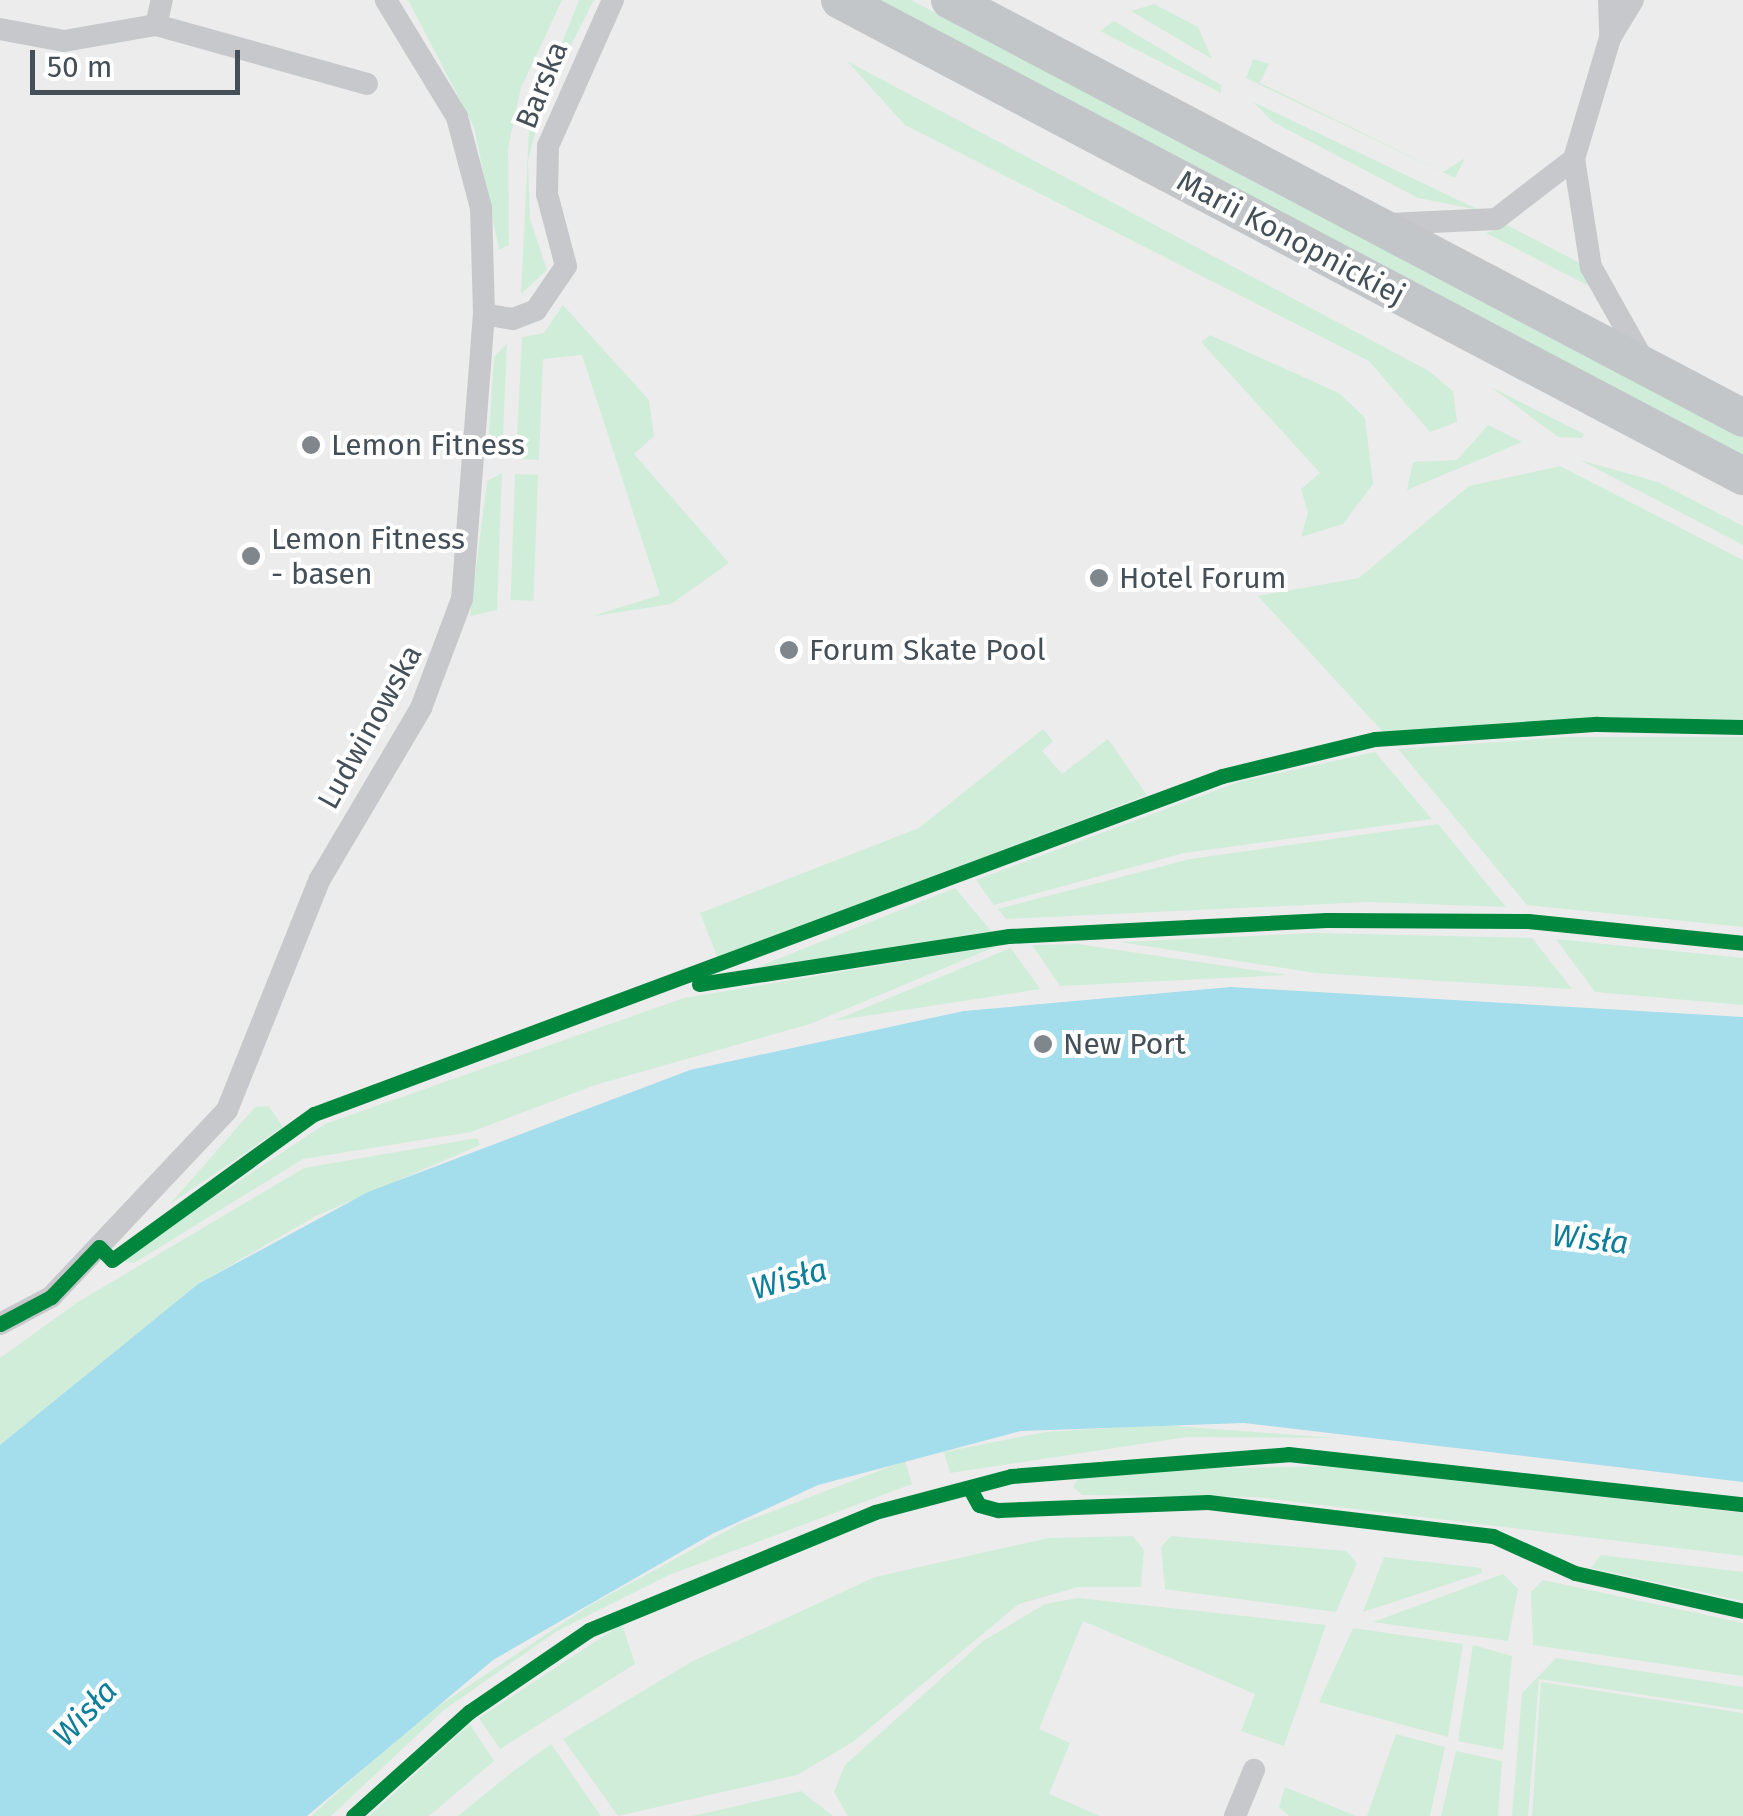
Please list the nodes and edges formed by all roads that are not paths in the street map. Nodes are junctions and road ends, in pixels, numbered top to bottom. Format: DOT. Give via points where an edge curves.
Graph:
graph roads {
  1 [pos="162,0"];
  2 [pos="386,0"];
  3 [pos="614,0"];
  4 [pos="840,0"];
  5 [pos="950,0"];
  6 [pos="1609,0"];
  7 [pos="1632,0"];
  8 [pos="156,26"];
  9 [pos="0,29"];
  10 [pos="1610,38"];
  11 [pos="366,84"];
  12 [pos="1574,160"];
  13 [pos="1372,222"];
  14 [pos="484,314"];
  15 [pos="1648,368"];
  16 [pos="1743,418"];
  17 [pos="1743,476"];
  18 [pos="0,1324"];
  19 [pos="1254,1770"];
  20 [pos="1235,1816"];
  1 -- 8 [label="street"];
  2 -- 14 [label="street, Ludwinowska" via="459,120 481,208"];
  3 -- 14 [label="street, Barska" via="548,146 549,208 566,266 536,310 513,319"];
  4 -- 17 [label="main road, Marii Konopnickiej"];
  5 -- 13 [label="main road, Marii Konopnickiej"];
  6 -- 10 [label="street"];
  7 -- 10 [label="street"];
  8 -- 9 [label="street" via="64,41"];
  8 -- 11 [label="street"];
  10 -- 12 [label="street"];
  12 -- 13 [label="street" via="1496,218"];
  12 -- 15 [label="street" via="1591,266"];
  13 -- 15 [label="main road, Marii Konopnickiej"];
  14 -- 18 [label="street, Ludwinowska" via="470,540 444,657 320,879 250,1069 212,1131 70,1279"];
  15 -- 16 [label="main road, Marii Konopnickiej"];
  19 -- 20 [label="street"];
}
